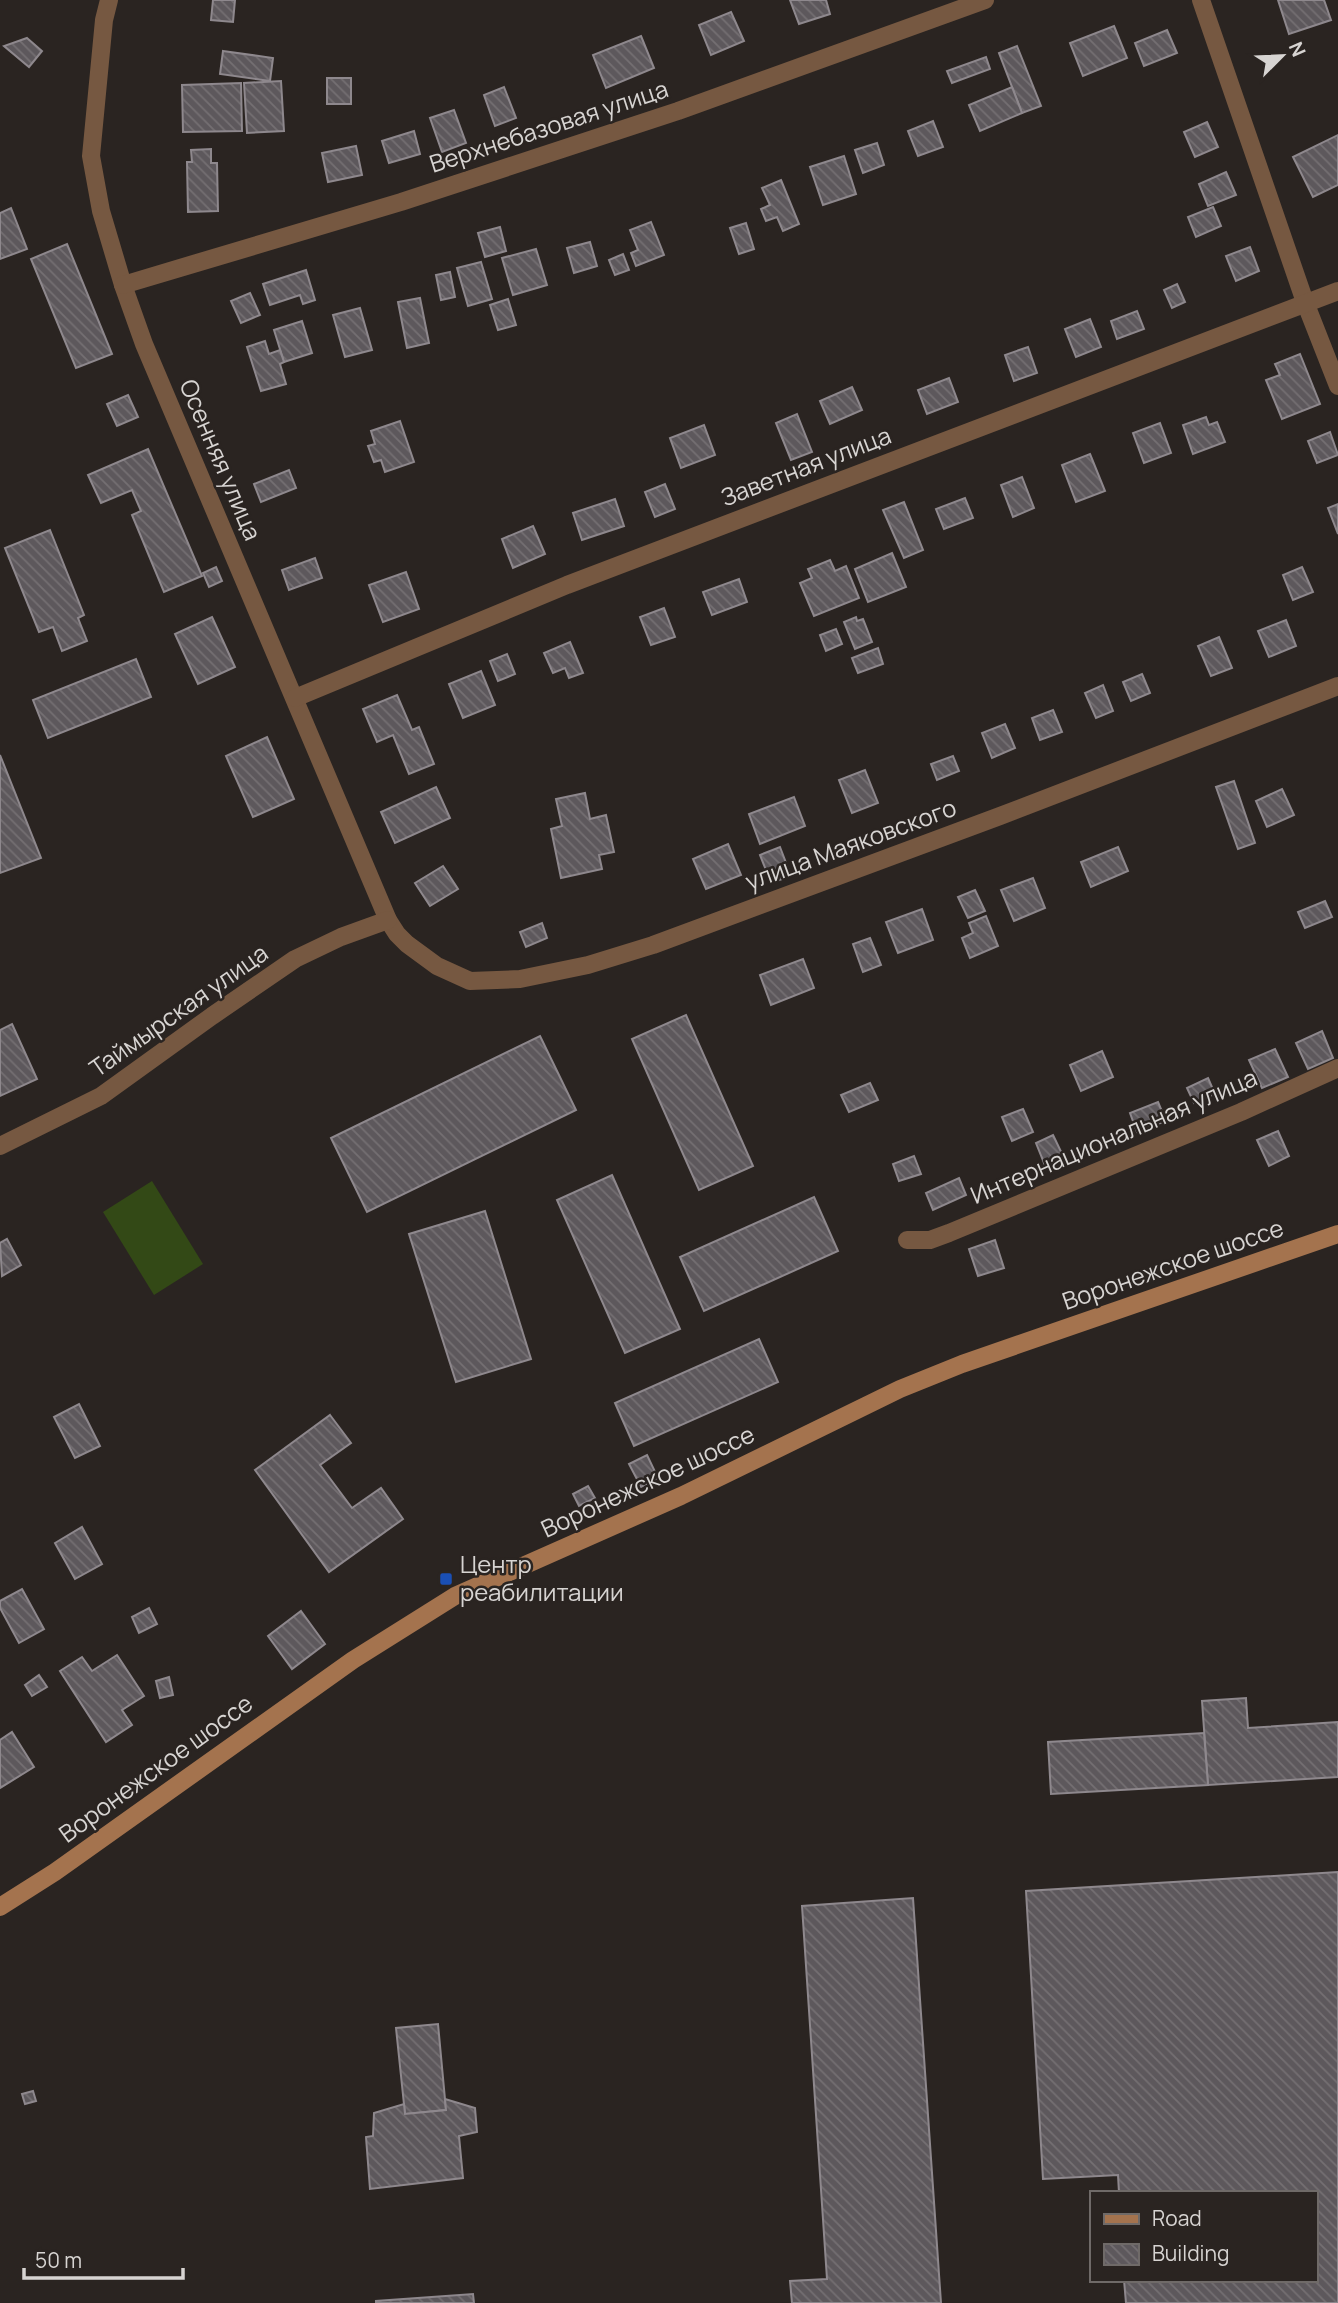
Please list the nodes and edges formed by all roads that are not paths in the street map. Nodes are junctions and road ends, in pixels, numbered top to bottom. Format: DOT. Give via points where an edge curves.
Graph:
graph roads {
  1 [pos="109,0"];
  2 [pos="985,0"];
  3 [pos="1201,0"];
  4 [pos="123,285"];
  5 [pos="1338,291"];
  6 [pos="1305,302"];
  7 [pos="1338,386"];
  8 [pos="1338,686"];
  9 [pos="296,698"];
  10 [pos="388,920"];
  11 [pos="1338,1068"];
  12 [pos="0,1146"];
  13 [pos="1338,1234"];
  14 [pos="907,1240"];
  15 [pos="0,1908"];
  1 -- 4 [label="street, Осенняя улица" via="91,156 101,211"];
  2 -- 4 [label="street, Верхнебазовая улица" via="678,111 401,202"];
  3 -- 6 [label="street"];
  4 -- 9 [label="street, Осенняя улица"];
  5 -- 6 [label="street, Заветная улица"];
  6 -- 7 [label="street"];
  6 -- 9 [label="street, Заветная улица" via="567,585"];
  8 -- 10 [label="street, улица Маяковского" via="1000,816 588,965 520,979 470,981 437,966 407,944"];
  9 -- 10 [label="street, Осенняя улица"];
  10 -- 12 [label="street, Таймырская улица" via="295,959 101,1096"];
  11 -- 14 [label="street, Интернациональная улица" via="948,1233 930,1240"];
  13 -- 15 [label="main road, Воронежское шоссе" via="900,1389 681,1496 455,1596 353,1660"];
}
